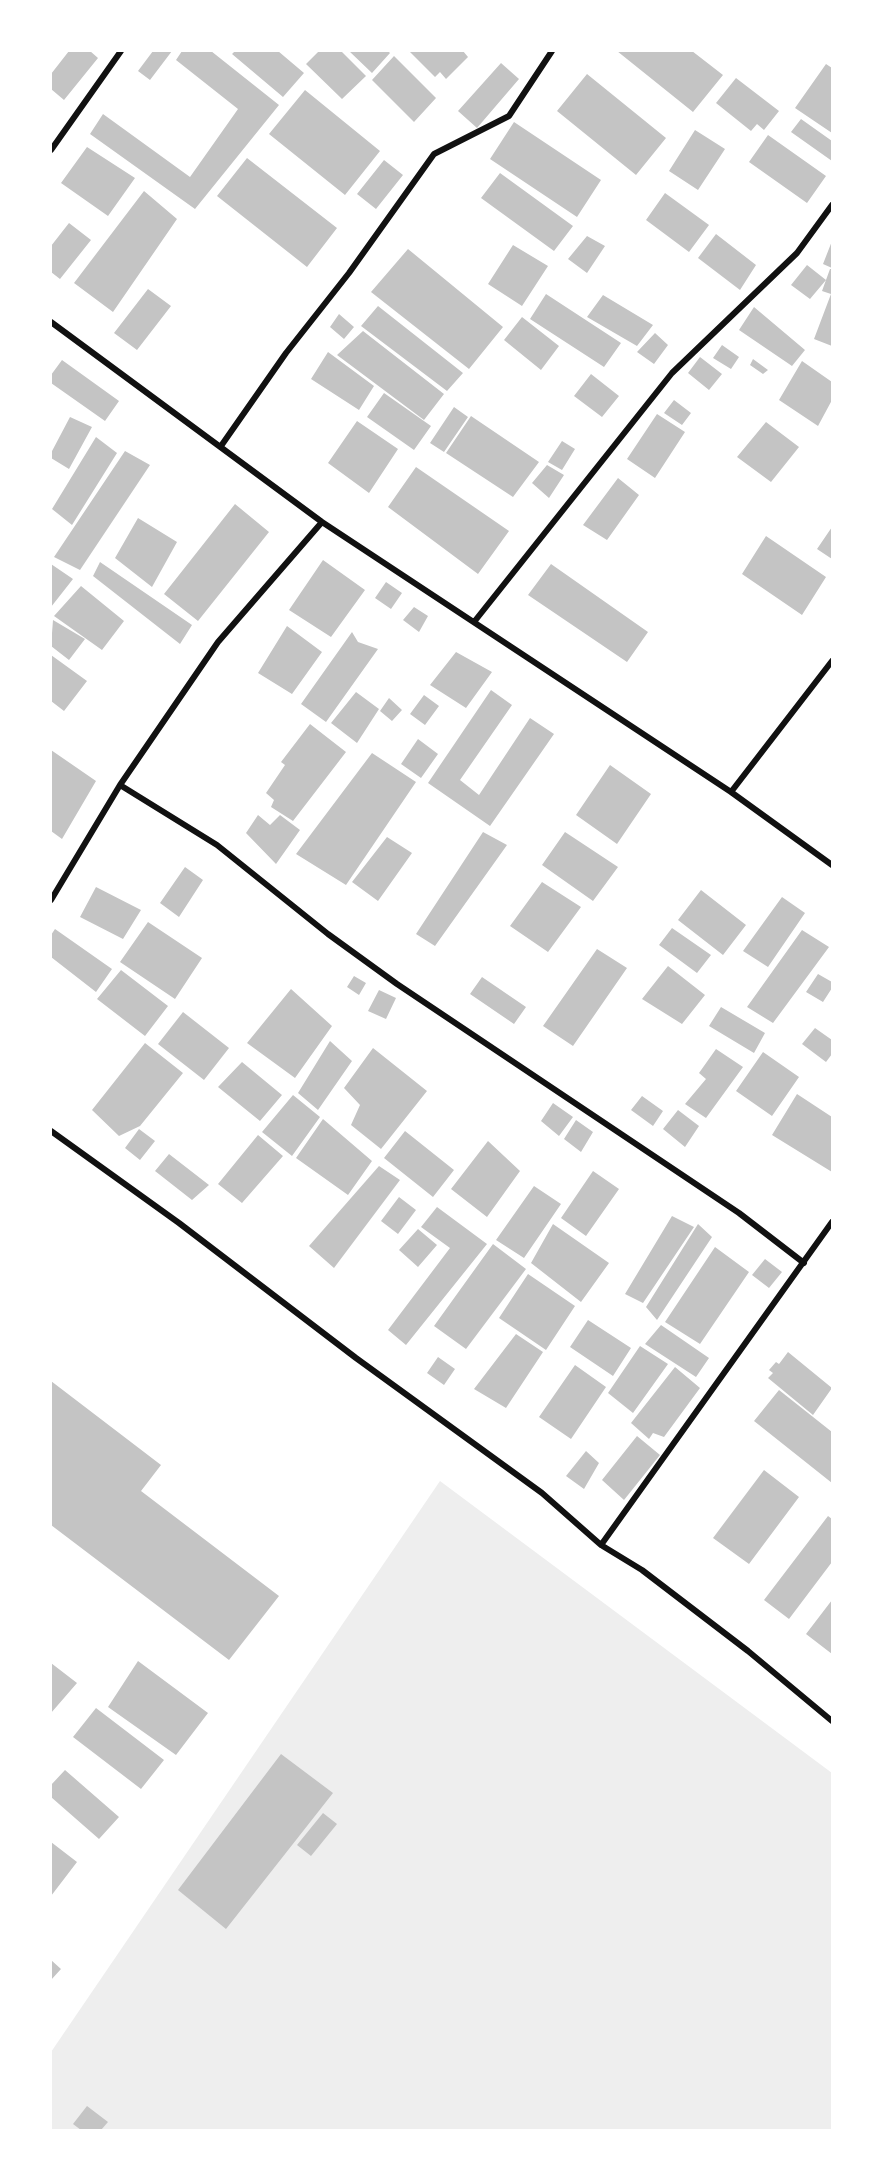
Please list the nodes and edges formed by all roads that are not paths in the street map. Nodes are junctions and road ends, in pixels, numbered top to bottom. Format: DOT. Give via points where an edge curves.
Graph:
graph roads {
  1 [pos="121,51"];
  2 [pos="552,51"];
  3 [pos="51,150"];
  4 [pos="832,205"];
  5 [pos="51,322"];
  6 [pos="221,446"];
  7 [pos="322,522"];
  8 [pos="474,622"];
  9 [pos="832,661"];
  10 [pos="120,784"];
  11 [pos="731,792"];
  12 [pos="832,865"];
  13 [pos="51,900"];
  14 [pos="51,1131"];
  15 [pos="832,1222"];
  16 [pos="804,1263"];
  17 [pos="601,1545"];
  18 [pos="832,1721"];
  1 -- 3 [label="street"];
  2 -- 6 [label="street" via="509,116 434,154"];
  4 -- 8 [label="street" via="797,253 672,373"];
  5 -- 6 [label="street"];
  6 -- 7 [label="street"];
  7 -- 8 [label="street"];
  7 -- 10 [label="street" via="218,642"];
  8 -- 11 [label="street"];
  9 -- 11 [label="street"];
  10 -- 13 [label="street"];
  10 -- 16 [label="street" via="218,845 397,984 739,1213"];
  11 -- 12 [label="street"];
  14 -- 17 [label="street" via="542,1493"];
  15 -- 16 [label="street"];
  16 -- 17 [label="street"];
  17 -- 18 [label="street" via="642,1570"];
}
